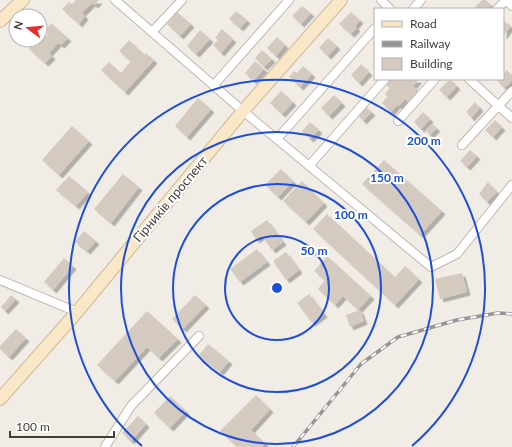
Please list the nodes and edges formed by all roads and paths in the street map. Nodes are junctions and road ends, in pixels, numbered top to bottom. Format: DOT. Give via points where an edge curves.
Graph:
graph roads {
  1 [pos="23,0"];
  2 [pos="115,0"];
  3 [pos="182,0"];
  4 [pos="289,0"];
  5 [pos="341,0"];
  6 [pos="381,0"];
  7 [pos="421,0"];
  8 [pos="506,0"];
  9 [pos="512,6"];
  10 [pos="389,8"];
  11 [pos="414,8"];
  12 [pos="499,8"];
  13 [pos="0,21"];
  14 [pos="374,29"];
  15 [pos="152,32"];
  16 [pos="384,80"];
  17 [pos="434,80"];
  18 [pos="470,80"];
  19 [pos="214,85"];
  20 [pos="512,91"];
  21 [pos="499,106"];
  22 [pos="244,111"];
  23 [pos="512,118"];
  24 [pos="398,121"];
  25 [pos="277,138"];
  26 [pos="462,145"];
  27 [pos="310,166"];
  28 [pos="512,185"];
  29 [pos="0,280"];
  30 [pos="77,312"];
  31 [pos="199,336"];
  32 [pos="0,399"];
  33 [pos="105,447"];
  1 -- 13 [label="main road"];
  2 -- 15 [label="street"];
  3 -- 15 [label="street"];
  4 -- 19 [label="street"];
  5 -- 22 [label="main road, Гірників проспект"];
  6 -- 10 [label="street"];
  7 -- 11 [label="street"];
  8 -- 9 [label="street"];
  8 -- 12 [label="street"];
  14 -- 25 [label="street"];
  15 -- 19 [label="street"];
  16 -- 27 [label="street"];
  17 -- 24 [label="street"];
  18 -- 21 [label="street"];
  19 -- 22 [label="street"];
  20 -- 21 [label="street"];
  21 -- 23 [label="street"];
  21 -- 26 [label="street"];
  22 -- 25 [label="street"];
  22 -- 30 [label="main road, Гірників проспект"];
  25 -- 27 [label="street"];
  27 -- 28 [label="street" via="431,267 457,254"];
  29 -- 30 [label="street"];
  30 -- 32 [label="main road, Гірників проспект"];
  31 -- 33 [label="street" via="131,406"];
}
